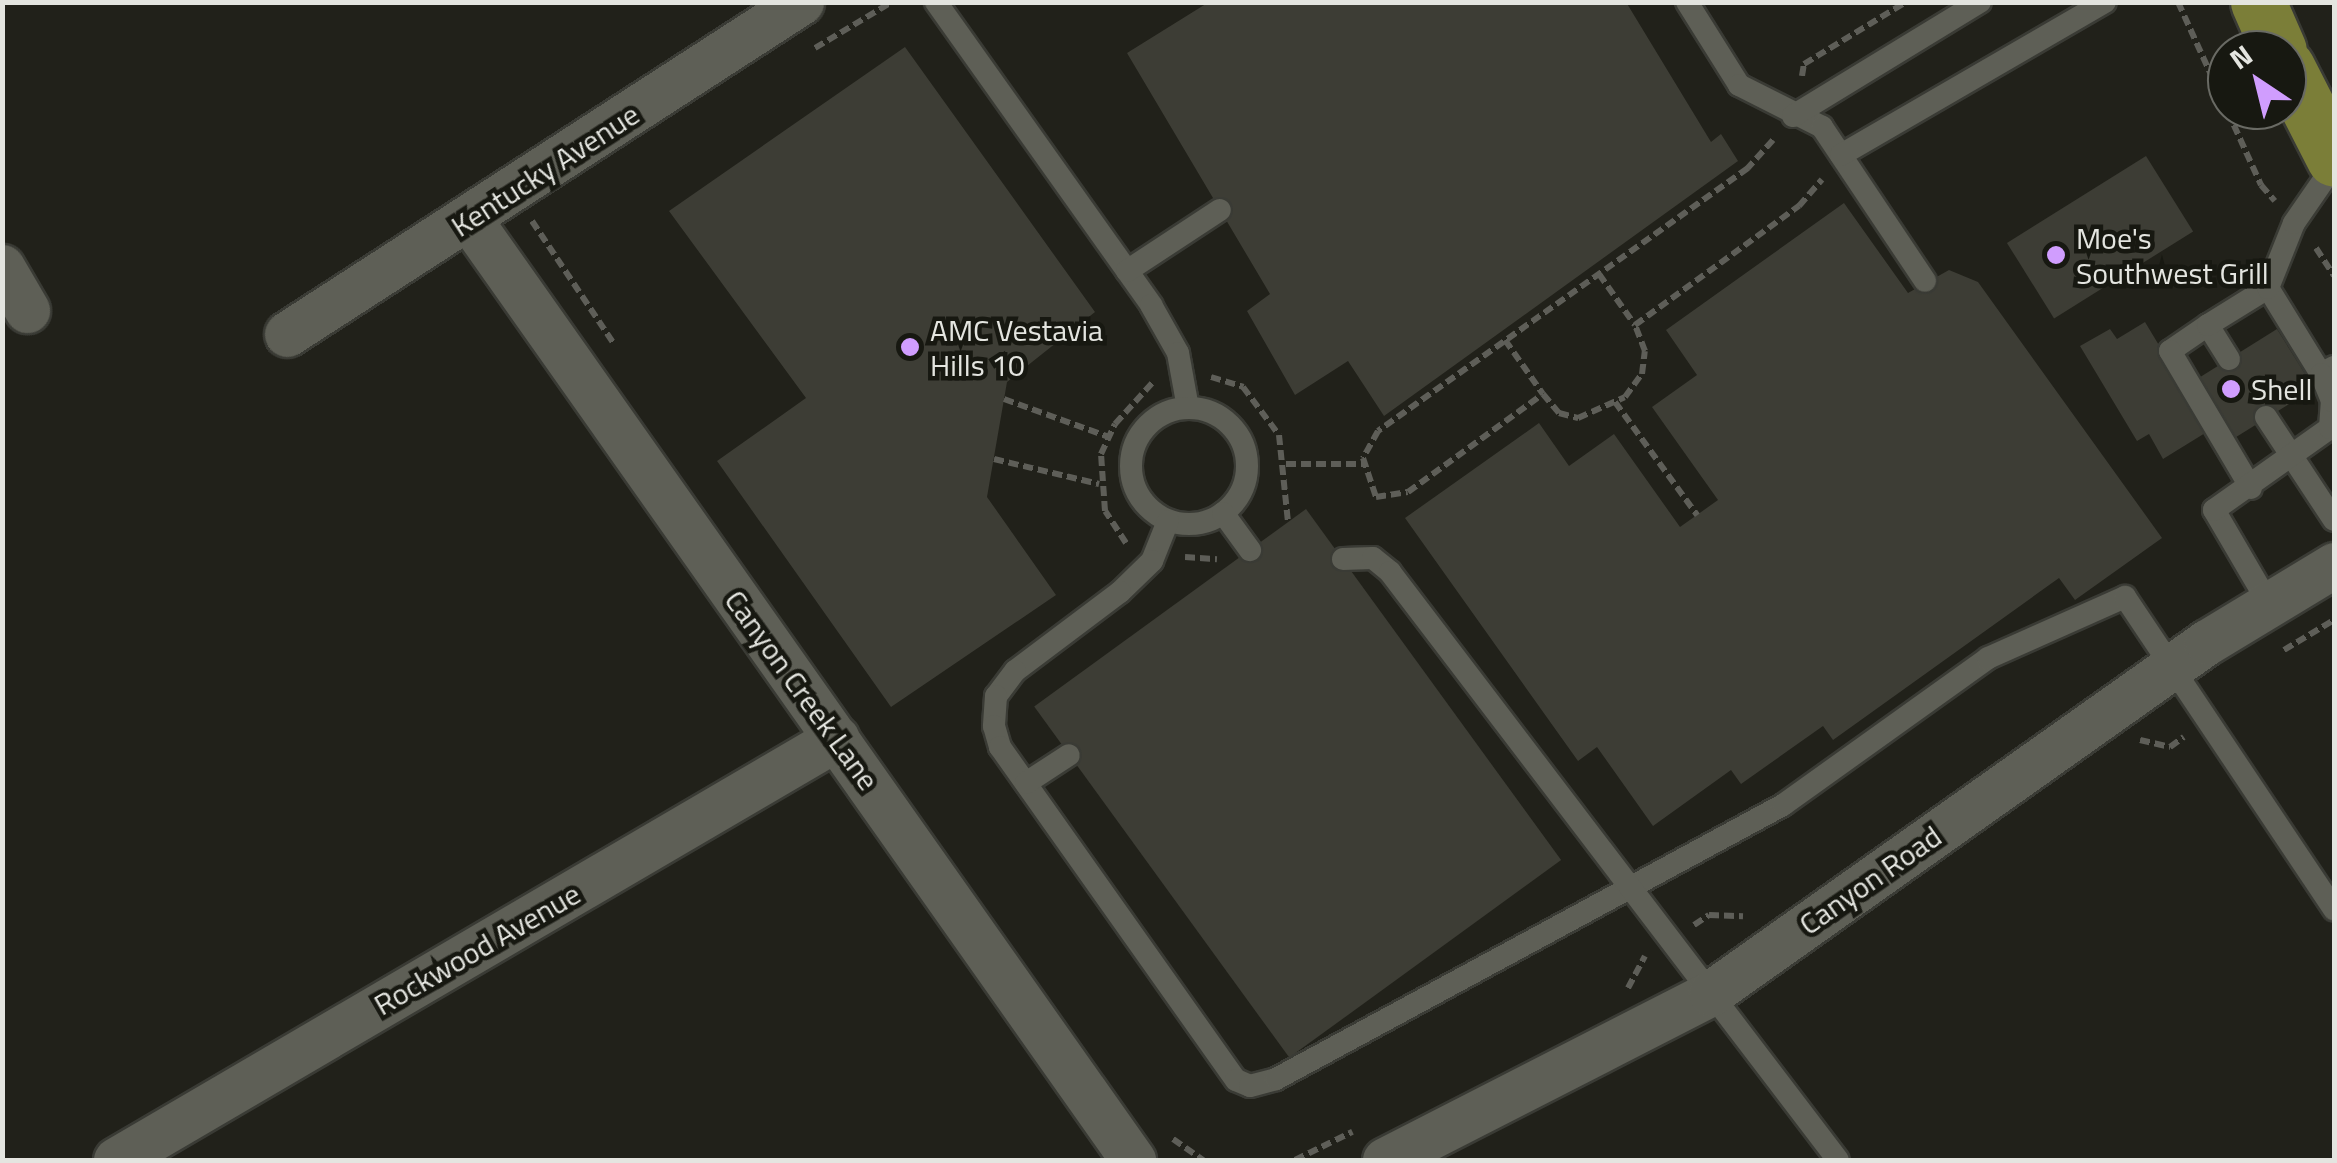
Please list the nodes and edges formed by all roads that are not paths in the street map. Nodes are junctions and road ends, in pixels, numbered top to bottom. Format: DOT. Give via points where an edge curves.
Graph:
graph roads {
  1 [pos="801,2"];
  2 [pos="936,2"];
  3 [pos="1687,2"];
  4 [pos="1980,2"];
  5 [pos="2105,2"];
  6 [pos="2258,2"];
  7 [pos="2270,30"];
  8 [pos="2307,107"];
  9 [pos="1793,116"];
  10 [pos="1841,155"];
  11 [pos="2334,162"];
  12 [pos="1220,210"];
  13 [pos="470,219"];
  14 [pos="2,267"];
  15 [pos="1127,271"];
  16 [pos="1925,282"];
  17 [pos="2268,288"];
  18 [pos="27,310"];
  19 [pos="2208,326"];
  20 [pos="287,334"];
  21 [pos="2229,359"];
  22 [pos="2328,371"];
  23 [pos="1188,408"];
  24 [pos="2266,416"];
  25 [pos="2294,459"];
  26 [pos="2251,488"];
  27 [pos="1223,514"];
  28 [pos="2334,520"];
  29 [pos="1168,521"];
  30 [pos="1250,550"];
  31 [pos="1343,559"];
  32 [pos="2334,565"];
  33 [pos="2108,577"];
  34 [pos="2125,597"];
  35 [pos="2270,604"];
  36 [pos="2169,669"];
  37 [pos="837,738"];
  38 [pos="1068,756"];
  39 [pos="1026,783"];
  40 [pos="1628,890"];
  41 [pos="2334,909"];
  42 [pos="1711,993"];
  43 [pos="1375,1143"];
  44 [pos="116,1160"];
  45 [pos="1133,1160"];
  46 [pos="1838,1160"];
  1 -- 13 [label="street, Kentucky Avenue"];
  2 -- 15 [label="lane"];
  3 -- 9 [label="lane" via="1739,85"];
  4 -- 9 [label="lane"];
  5 -- 10 [label="lane"];
  6 -- 7 [label="main road"];
  8 -- 11 [label="main road"];
  9 -- 10 [label="lane" via="1822,127"];
  10 -- 16 [label="lane"];
  11 -- 17 [label="lane" via="2294,223"];
  12 -- 15 [label="lane"];
  13 -- 20 [label="street, Kentucky Avenue"];
  13 -- 37 [label="street, Canyon Creek Lane"];
  14 -- 18 [label="street"];
  15 -- 23 [label="lane" via="1184,375"];
  17 -- 19 [label="lane"];
  17 -- 22 [label="lane"];
  19 -- 21 [label="lane"];
  19 -- 26 [label="lane" via="2170,351"];
  22 -- 25 [label="lane" via="2330,428"];
  23 -- 27 [label="lane" via="1219,415 1244,444 1245,482"];
  23 -- 29 [label="lane" via="1147,424 1130,459 1138,497"];
  24 -- 25 [label="lane"];
  25 -- 26 [label="lane"];
  25 -- 28 [label="lane"];
  26 -- 35 [label="lane" via="2214,510"];
  27 -- 29 [label="lane" via="1187,525"];
  27 -- 30 [label="lane"];
  29 -- 39 [label="lane" via="1154,554 1120,592 1015,671 996,696 994,726"];
  31 -- 40 [label="lane" via="1374,558 1390,572"];
  32 -- 35 [label="street, Canyon Road"];
  33 -- 34 [label="lane"];
  34 -- 36 [label="lane"];
  34 -- 40 [label="lane" via="1988,658 1783,806"];
  35 -- 36 [label="street, Canyon Road"];
  36 -- 41 [label="lane"];
  36 -- 42 [label="street, Canyon Road"];
  37 -- 44 [label="street, Rockwood Avenue"];
  37 -- 45 [label="street, Canyon Creek Lane"];
  38 -- 39 [label="lane"];
  39 -- 40 [label="lane" via="1236,1080 1250,1086 1276,1079"];
  40 -- 42 [label="lane"];
  42 -- 43 [label="street, Canyon Road"];
  42 -- 46 [label="lane"];
}
